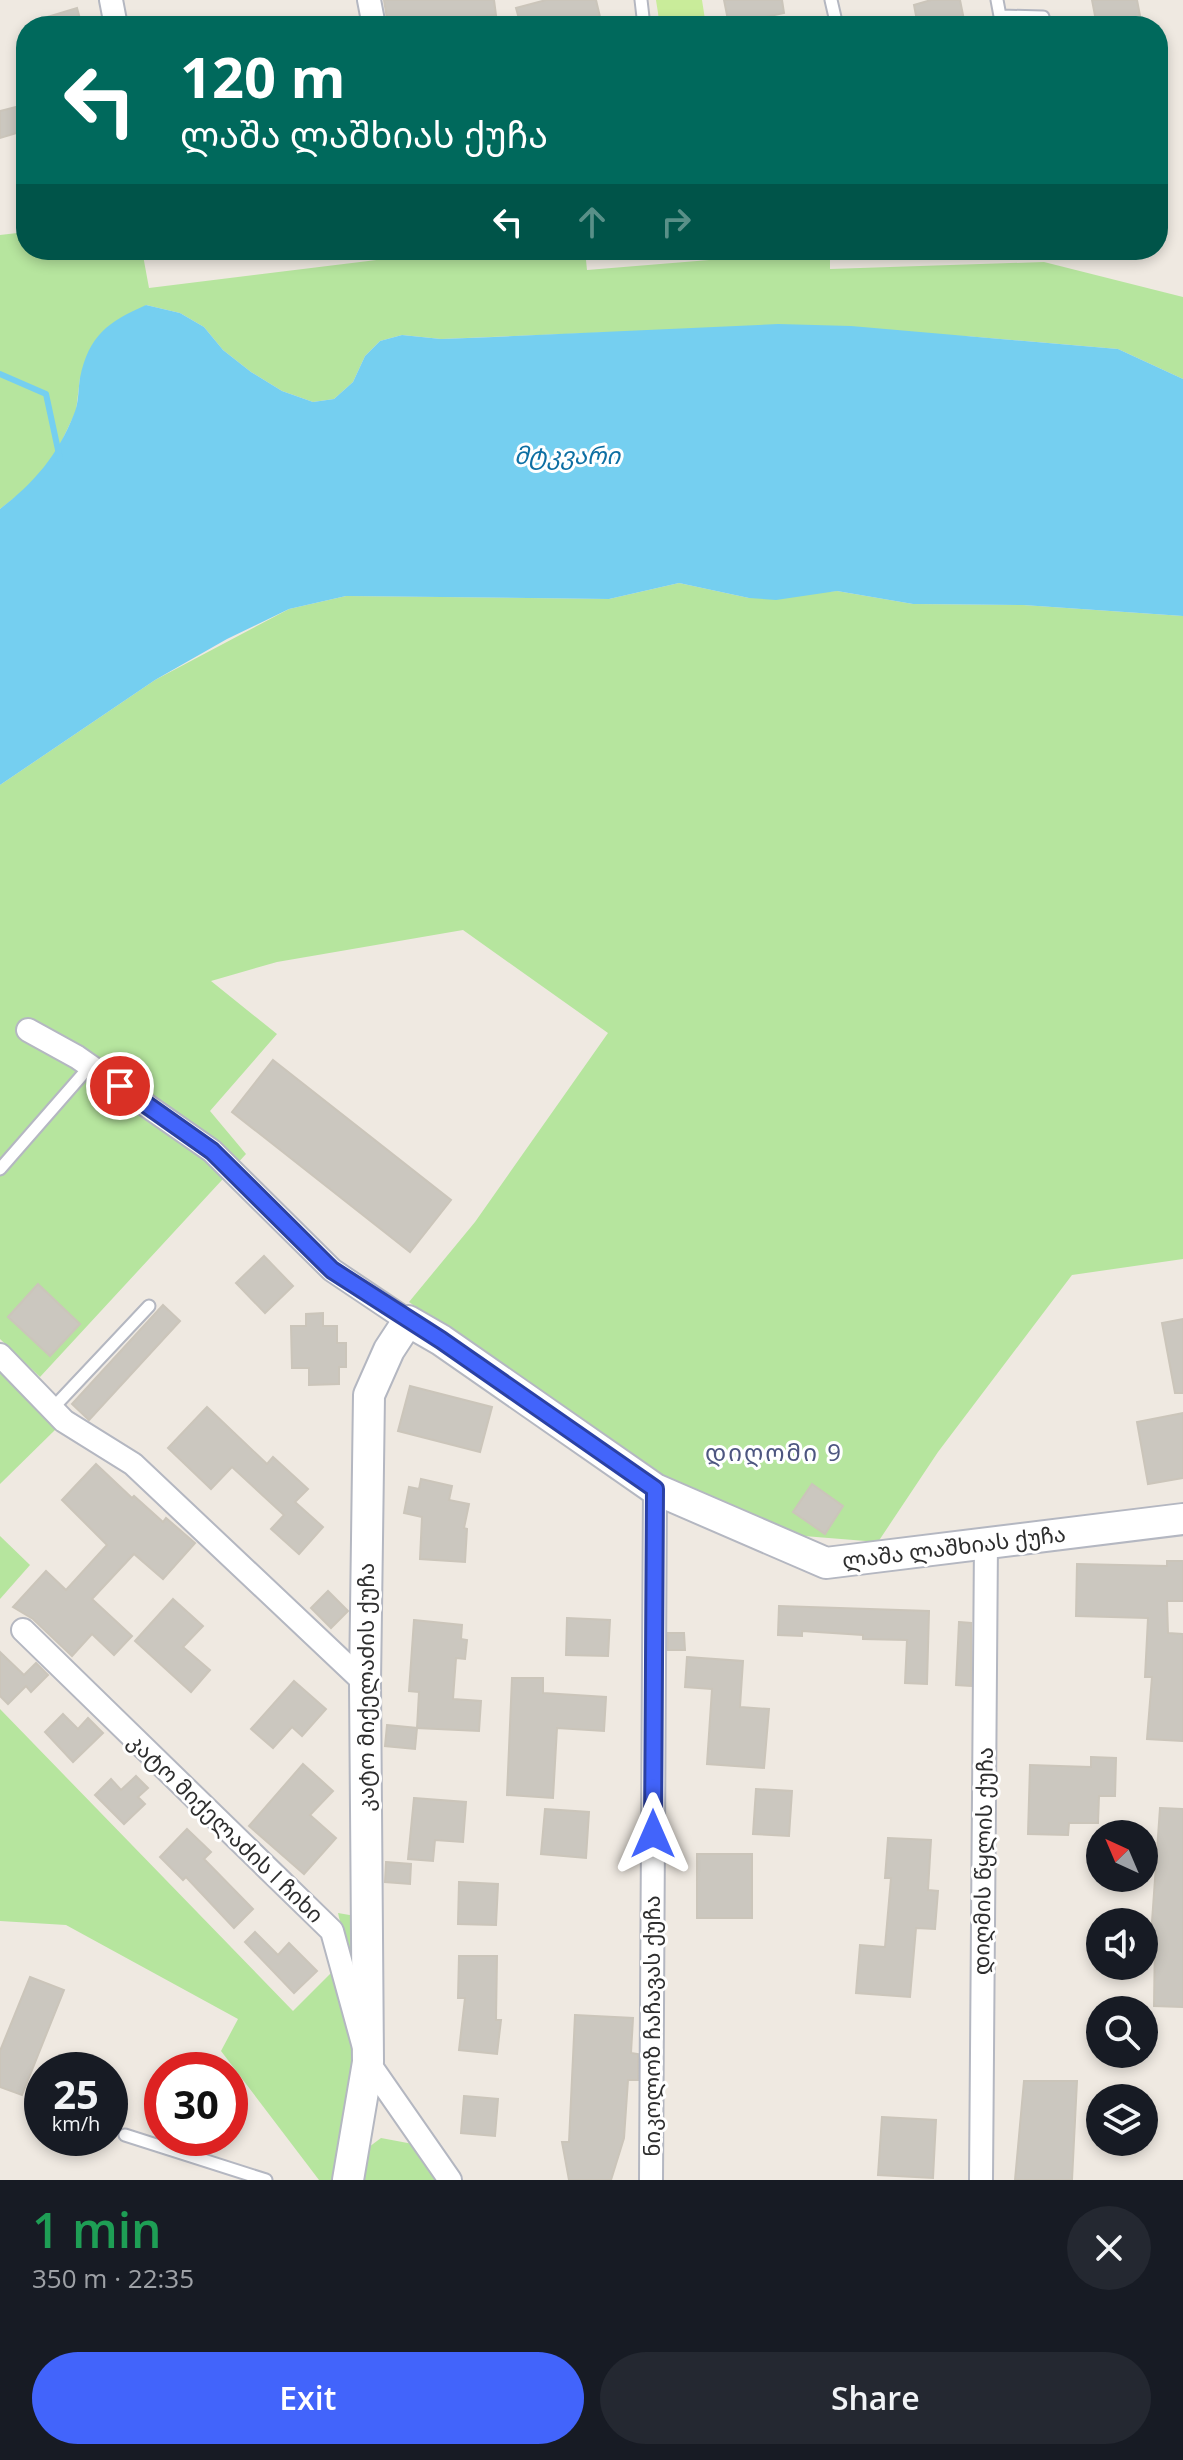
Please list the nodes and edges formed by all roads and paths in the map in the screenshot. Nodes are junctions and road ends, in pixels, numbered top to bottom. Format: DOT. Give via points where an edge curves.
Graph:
graph roads {
  1 [pos="28,1030"];
  2 [pos="90,1066"];
  3 [pos="0,1169"];
  4 [pos="149,1306"];
  5 [pos="408,1321"];
  6 [pos="0,1355"];
  7 [pos="52,1409"];
  8 [pos="655,1489"];
  9 [pos="1183,1519"];
  10 [pos="986,1542"];
  11 [pos="23,1630"];
  12 [pos="365,1683"];
  13 [pos="368,2062"];
  14 [pos="128,2136"];
  15 [pos="266,2180"];
  16 [pos="348,2180"];
  17 [pos="450,2180"];
  18 [pos="651,2180"];
  19 [pos="981,2180"];
  1 -- 2 [label="street, ლაშა ლაშხიას ქუჩა"];
  2 -- 3 [label="lane"];
  2 -- 5 [label="street, ლაშა ლაშხიას ქუჩა" via="212,1151 332,1270"];
  4 -- 7 [label="lane"];
  5 -- 8 [label="street, ლაშა ლაშხიას ქუჩა"];
  5 -- 12 [label="street, კატო მიქელაძის ქუჩა" via="369,1395"];
  6 -- 7 [label="street"];
  7 -- 12 [label="street" via="133,1464"];
  8 -- 10 [label="street, ლაშა ლაშხიას ქუჩა" via="826,1563"];
  8 -- 18 [label="street, ნიკოლოზ ჩაჩავას ქუჩა"];
  9 -- 10 [label="street, ლაშა ლაშხიას ქუჩა"];
  10 -- 19 [label="street, დიღმის წყლის ქუჩა"];
  11 -- 13 [label="street, კატო მიქელაძის I ჩიხი" via="332,1931"];
  12 -- 13 [label="street, კატო მიქელაძის ქუჩა"];
  13 -- 16 [label="street, კატო მიქელაძის ქუჩა"];
  13 -- 17 [label="street"];
  14 -- 15 [label="lane"];
}
